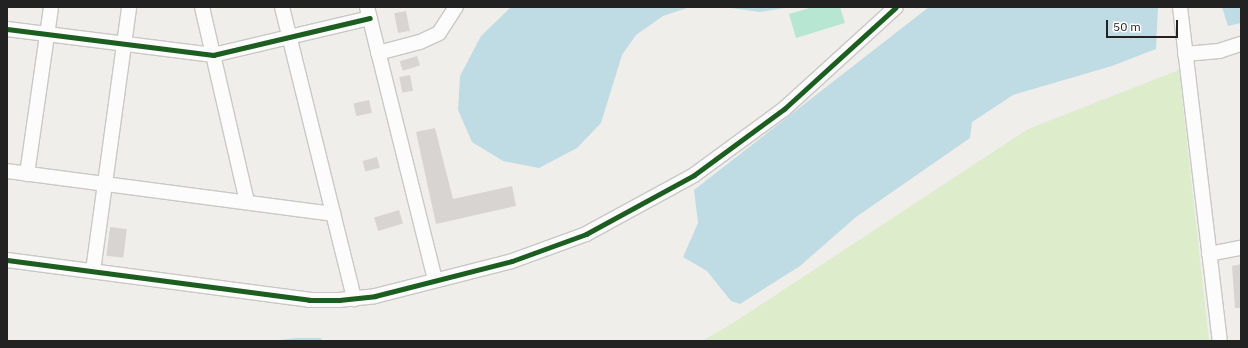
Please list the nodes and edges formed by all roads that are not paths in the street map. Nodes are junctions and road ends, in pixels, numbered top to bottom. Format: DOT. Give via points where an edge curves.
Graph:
graph roads {
  1 [pos="51,7"];
  2 [pos="129,7"];
  3 [pos="202,7"];
  4 [pos="282,7"];
  5 [pos="456,7"];
  6 [pos="896,7"];
  7 [pos="1180,7"];
  8 [pos="368,13"];
  9 [pos="7,29"];
  10 [pos="47,34"];
  11 [pos="290,38"];
  12 [pos="124,44"];
  13 [pos="1241,44"];
  14 [pos="378,53"];
  15 [pos="1185,54"];
  16 [pos="213,55"];
  17 [pos="7,171"];
  18 [pos="27,174"];
  19 [pos="105,185"];
  20 [pos="247,202"];
  21 [pos="333,214"];
  22 [pos="1241,248"];
  23 [pos="1209,254"];
  24 [pos="7,260"];
  25 [pos="93,271"];
  26 [pos="435,280"];
  27 [pos="354,299"];
  28 [pos="1220,341"];
  1 -- 10 [label="street"];
  2 -- 12 [label="street"];
  3 -- 16 [label="street"];
  4 -- 11 [label="street"];
  5 -- 14 [label="street" via="439,33 420,42"];
  6 -- 26 [label="street" via="784,109 694,174 586,234 512,261"];
  7 -- 15 [label="street"];
  8 -- 11 [label="street"];
  8 -- 14 [label="street"];
  9 -- 10 [label="street"];
  10 -- 12 [label="street"];
  10 -- 18 [label="street"];
  11 -- 16 [label="street"];
  11 -- 21 [label="street"];
  12 -- 16 [label="street"];
  12 -- 19 [label="street"];
  13 -- 15 [label="street" via="1218,51"];
  14 -- 26 [label="street"];
  15 -- 23 [label="street" via="1203,185"];
  16 -- 20 [label="street"];
  17 -- 18 [label="street"];
  18 -- 19 [label="street"];
  19 -- 20 [label="street"];
  19 -- 25 [label="street"];
  20 -- 21 [label="street"];
  21 -- 27 [label="street"];
  22 -- 23 [label="street"];
  23 -- 28 [label="street"];
  24 -- 25 [label="street"];
  25 -- 27 [label="street" via="264,296 309,300"];
  26 -- 27 [label="street"];
}
